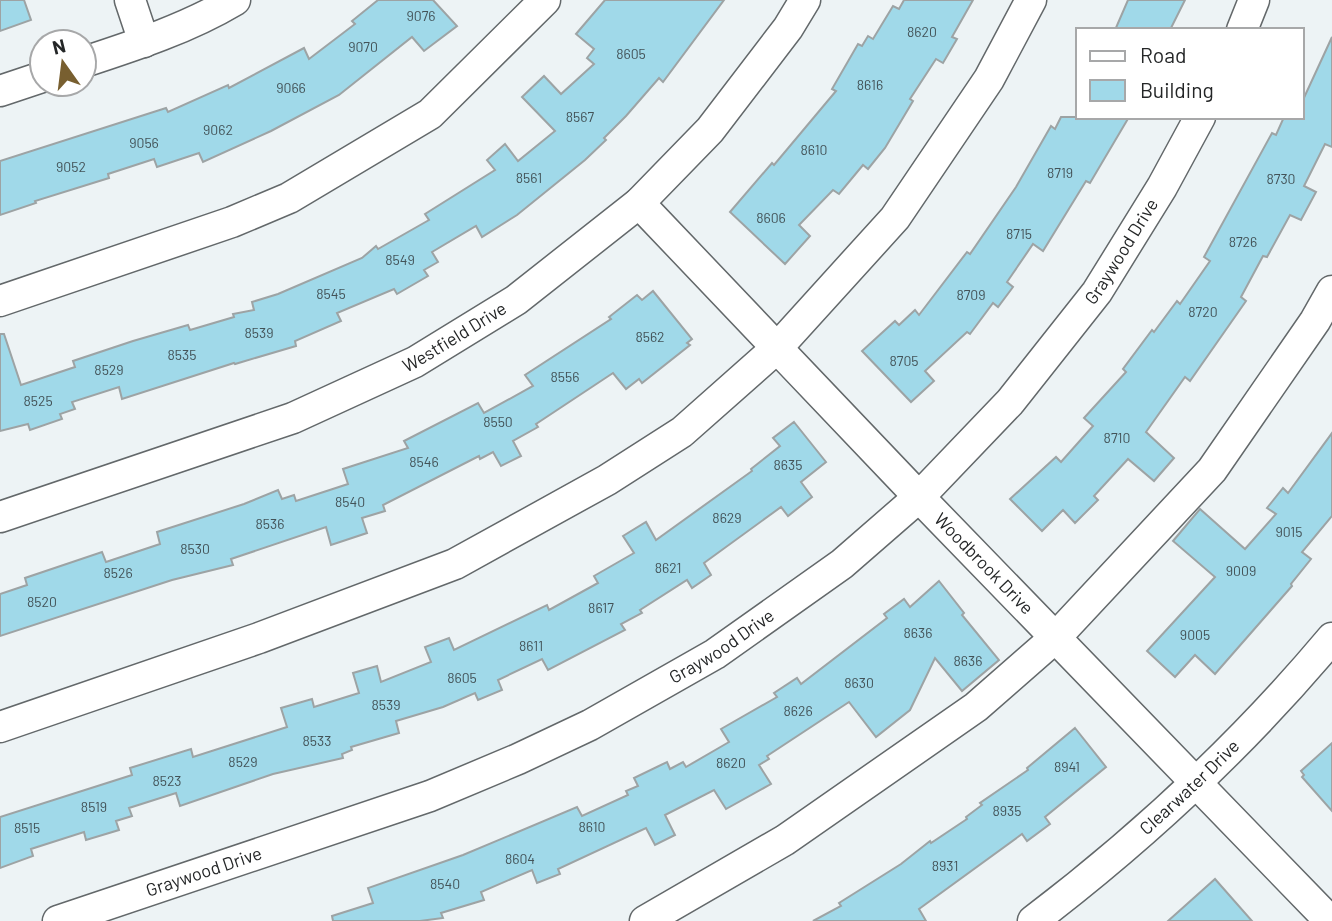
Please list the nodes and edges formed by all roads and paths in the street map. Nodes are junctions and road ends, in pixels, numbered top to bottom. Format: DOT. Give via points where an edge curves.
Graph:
graph roads {
  1 [pos="130,0"];
  2 [pos="235,0"];
  3 [pos="545,0"];
  4 [pos="805,0"];
  5 [pos="1031,0"];
  6 [pos="1254,0"];
  7 [pos="1243,28"];
  8 [pos="144,42"];
  9 [pos="98,57"];
  10 [pos="28,82"];
  11 [pos="0,91"];
  12 [pos="1199,119"];
  13 [pos="639,203"];
  14 [pos="1332,291"];
  15 [pos="0,301"];
  16 [pos="778,347"];
  17 [pos="919,497"];
  18 [pos="0,517"];
  19 [pos="1056,637"];
  20 [pos="1332,638"];
  21 [pos="0,727"];
  22 [pos="1198,782"];
  23 [pos="58,921"];
  24 [pos="645,921"];
  25 [pos="1033,921"];
  26 [pos="1330,921"];
  1 -- 8 [label="street"];
  2 -- 8 [label="street"];
  3 -- 15 [label="street" via="430,114 289,198"];
  4 -- 13 [label="street, Westfield Drive" via="710,130"];
  5 -- 16 [label="street" via="989,79 895,218"];
  6 -- 7 [label="street"];
  8 -- 9 [label="street"];
  10 -- 11 [label="street"];
  12 -- 17 [label="street, Graywood Drive" via="1097,292 1010,402"];
  13 -- 16 [label="street, Woodbrook Drive"];
  13 -- 18 [label="street, Westfield Drive" via="516,300 415,362 293,418"];
  14 -- 19 [label="street" via="1212,470"];
  16 -- 17 [label="street, Woodbrook Drive"];
  16 -- 21 [label="street" via="682,432 607,480 455,564 259,638"];
  17 -- 19 [label="street, Woodbrook Drive"];
  17 -- 23 [label="street, Graywood Drive" via="842,564 715,654 590,725 430,796"];
  19 -- 22 [label="street, Woodbrook Drive"];
  19 -- 24 [label="street" via="976,707 796,832"];
  20 -- 22 [label="street, Clearwater Drive"];
  22 -- 25 [label="street, Clearwater Drive" via="1110,862"];
  22 -- 26 [label="street, Woodbrook Drive"];
}
